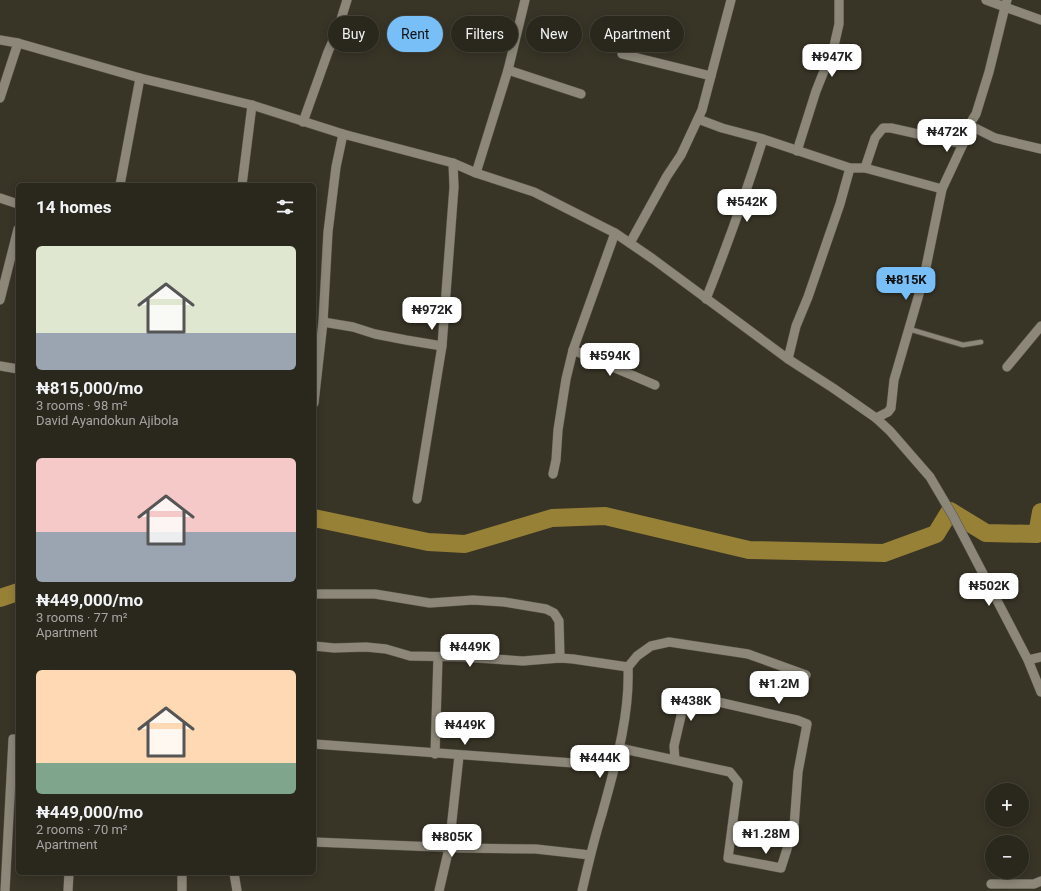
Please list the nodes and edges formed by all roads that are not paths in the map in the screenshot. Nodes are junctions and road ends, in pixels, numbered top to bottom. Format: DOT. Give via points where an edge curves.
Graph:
graph roads {
  1 [pos="347,0"];
  2 [pos="525,0"];
  3 [pos="731,0"];
  4 [pos="839,0"];
  5 [pos="986,0"];
  6 [pos="1006,4"];
  7 [pos="1041,20"];
  8 [pos="0,40"];
  9 [pos="18,43"];
  10 [pos="622,54"];
  11 [pos="508,70"];
  12 [pos="711,76"];
  13 [pos="140,78"];
  14 [pos="581,94"];
  15 [pos="0,98"];
  16 [pos="252,105"];
  17 [pos="698,119"];
  18 [pos="303,122"];
  19 [pos="969,125"];
  20 [pos="343,134"];
  21 [pos="763,139"];
  22 [pos="963,144"];
  23 [pos="1041,149"];
  24 [pos="797,151"];
  25 [pos="453,163"];
  26 [pos="850,168"];
  27 [pos="864,168"];
  28 [pos="476,173"];
  29 [pos="120,183"];
  30 [pos="242,183"];
  31 [pos="942,189"];
  32 [pos="0,198"];
  33 [pos="16,203"];
  34 [pos="615,233"];
  35 [pos="16,237"];
  36 [pos="630,244"];
  37 [pos="706,299"];
  38 [pos="0,300"];
  39 [pos="322,322"];
  40 [pos="1041,326"];
  41 [pos="909,329"];
  42 [pos="981,342"];
  43 [pos="442,346"];
  44 [pos="573,350"];
  45 [pos="788,359"];
  46 [pos="0,366"];
  47 [pos="1007,367"];
  48 [pos="16,369"];
  49 [pos="316,383"];
  50 [pos="655,385"];
  51 [pos="876,418"];
  52 [pos="553,474"];
  53 [pos="417,499"];
  54 [pos="316,594"];
  55 [pos="316,646"];
  56 [pos="438,657"];
  57 [pos="1041,657"];
  58 [pos="560,658"];
  59 [pos="1028,660"];
  60 [pos="628,667"];
  61 [pos="806,675"];
  62 [pos="1041,692"];
  63 [pos="16,739"];
  64 [pos="316,744"];
  65 [pos="674,746"];
  66 [pos="619,748"];
  67 [pos="435,754"];
  68 [pos="459,756"];
  69 [pos="662,757"];
  70 [pos="675,760"];
  71 [pos="615,766"];
  72 [pos="316,842"];
  73 [pos="449,848"];
  74 [pos="590,855"];
  75 [pos="3,872"];
  76 [pos="69,875"];
  77 [pos="182,875"];
  78 [pos="234,875"];
  79 [pos="1041,881"];
  80 [pos="991,884"];
  81 [pos="5,891"];
  82 [pos="68,891"];
  83 [pos="182,891"];
  84 [pos="237,891"];
  85 [pos="438,891"];
  86 [pos="582,891"];
  1 -- 18 [label="street"];
  2 -- 11 [label="street"];
  3 -- 12 [label="street"];
  4 -- 24 [label="street" via="836,41 816,91"];
  5 -- 6 [label="street"];
  6 -- 7 [label="street"];
  6 -- 19 [label="street" via="989,72 976,114"];
  8 -- 9 [label="street"];
  9 -- 13 [label="street"];
  9 -- 15 [label="street"];
  10 -- 12 [label="street"];
  11 -- 14 [label="street"];
  11 -- 28 [label="street"];
  12 -- 17 [label="street"];
  13 -- 16 [label="street"];
  13 -- 29 [label="street"];
  16 -- 18 [label="street"];
  16 -- 30 [label="street"];
  17 -- 21 [label="street"];
  17 -- 36 [label="street" via="681,155"];
  18 -- 20 [label="street"];
  19 -- 22 [label="street"];
  19 -- 23 [label="street" via="995,138"];
  20 -- 25 [label="street"];
  20 -- 39 [label="street" via="328,232"];
  21 -- 24 [label="street"];
  21 -- 37 [label="street" via="731,237"];
  22 -- 27 [label="street" via="883,128 875,138"];
  22 -- 31 [label="street"];
  24 -- 26 [label="street"];
  25 -- 28 [label="street"];
  25 -- 43 [label="street" via="454,187"];
  26 -- 27 [label="street"];
  26 -- 45 [label="street" via="840,204 796,326"];
  27 -- 31 [label="street"];
  28 -- 34 [label="street" via="534,192"];
  31 -- 41 [label="street" via="924,277"];
  32 -- 33 [label="street"];
  34 -- 36 [label="street"];
  34 -- 44 [label="street"];
  35 -- 38 [label="street"];
  36 -- 37 [label="street"];
  37 -- 45 [label="street"];
  39 -- 43 [label="street"];
  39 -- 49 [label="street"];
  40 -- 47 [label="street"];
  41 -- 42 [label="lane" via="963,345"];
  41 -- 51 [label="street" via="894,380 891,408"];
  43 -- 53 [label="street"];
  44 -- 50 [label="street"];
  44 -- 52 [label="street" via="566,379"];
  45 -- 51 [label="street"];
  46 -- 48 [label="street"];
  51 -- 59 [label="street" via="930,477"];
  54 -- 58 [label="street" via="375,594 430,603 473,600 546,609 554,612 559,621"];
  55 -- 56 [label="street" via="366,647 386,649 410,656"];
  56 -- 58 [label="street" via="523,661"];
  56 -- 67 [label="street"];
  57 -- 59 [label="street"];
  58 -- 60 [label="street"];
  59 -- 62 [label="street"];
  60 -- 61 [label="street" via="651,646 669,642 748,654"];
  60 -- 66 [label="street" via="626,710"];
  63 -- 75 [label="street" via="13,739"];
  64 -- 67 [label="street"];
  65 -- 69 [label="street"];
  65 -- 70 [label="street"];
  65 -- 70 [label="street" via="683,694 807,724 798,772 794,827 781,868 728,858 738,782 730,772"];
  66 -- 69 [label="street"];
  66 -- 71 [label="street"];
  67 -- 68 [label="street"];
  68 -- 71 [label="street"];
  68 -- 73 [label="street"];
  69 -- 70 [label="street"];
  71 -- 74 [label="street"];
  72 -- 73 [label="street"];
  73 -- 74 [label="street" via="536,849"];
  73 -- 85 [label="street"];
  74 -- 86 [label="street"];
  75 -- 81 [label="street"];
  76 -- 82 [label="street"];
  77 -- 83 [label="street"];
  78 -- 84 [label="street"];
  79 -- 80 [label="street" via="1034,884"];
}
